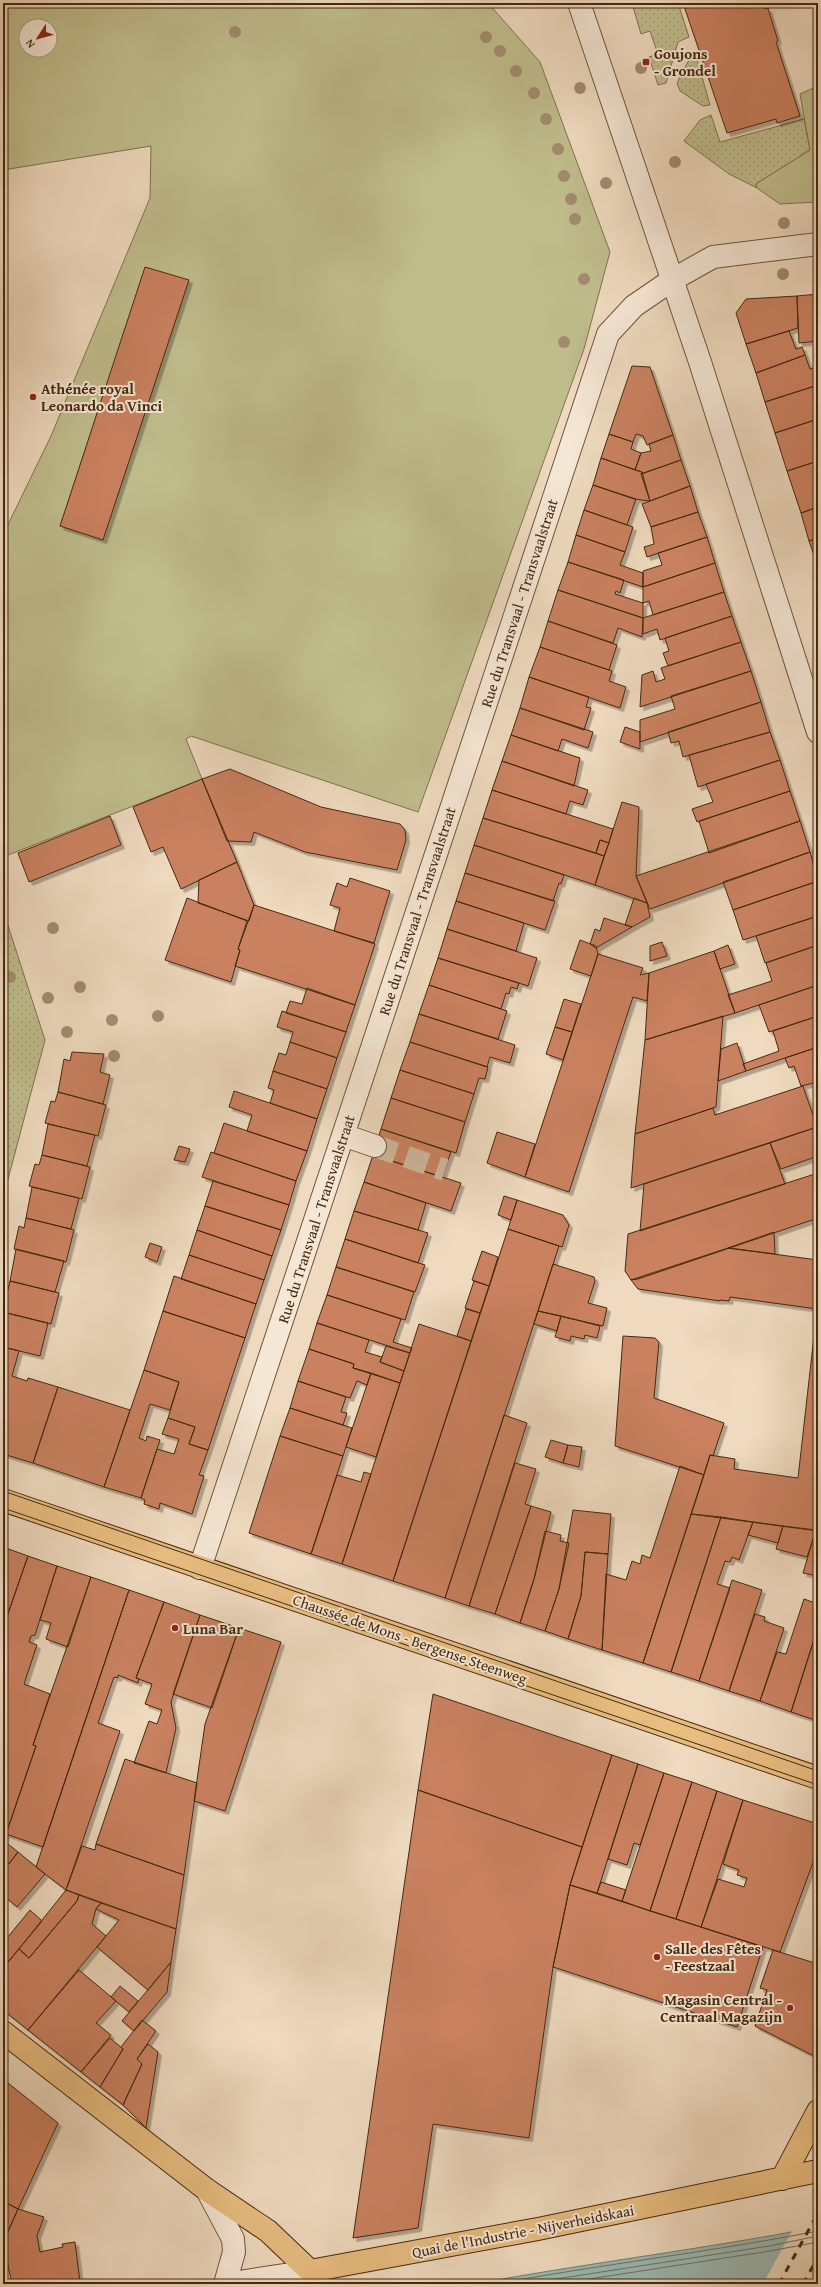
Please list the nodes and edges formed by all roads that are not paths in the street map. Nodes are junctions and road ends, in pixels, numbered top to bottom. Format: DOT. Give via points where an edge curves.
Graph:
graph roads {
  1 [pos="579,3"];
  2 [pos="818,244"];
  3 [pos="672,280"];
  4 [pos="818,732"];
  5 [pos="343,1135"];
  6 [pos="375,1146"];
  7 [pos="3,1500"];
  8 [pos="200,1568"];
  9 [pos="818,1778"];
  10 [pos="3,2032"];
  11 [pos="818,2111"];
  12 [pos="818,2171"];
  13 [pos="782,2179"];
  14 [pos="207,2190"];
  15 [pos="310,2271"];
  16 [pos="226,2284"];
  1 -- 3 [label="street"];
  2 -- 3 [label="street, Rue du Transvaal - Transvaalstraat" via="713,257"];
  3 -- 4 [label="street"];
  3 -- 5 [label="street, Rue du Transvaal - Transvaalstraat" via="634,306 608,334"];
  5 -- 6 [label="street"];
  5 -- 8 [label="street, Rue du Transvaal - Transvaalstraat"];
  7 -- 8 [label="main road, Chaussée de Mons - Bergense Steenweg"];
  8 -- 9 [label="main road, Chaussée de Mons - Bergense Steenweg"];
  10 -- 14 [label="main road"];
  11 -- 13 [label="main road"];
  12 -- 13 [label="main road, Quai de l'Industrie - Nijverheidskaai"];
  13 -- 15 [label="main road, Quai de l'Industrie - Nijverheidskaai" via="538,2230"];
  14 -- 15 [label="main road" via="268,2231"];
  14 -- 16 [label="street" via="233,2239 234,2252"];
  15 -- 16 [label="street, Quai de l'Industrie - Nijverheidskaai"];
}
